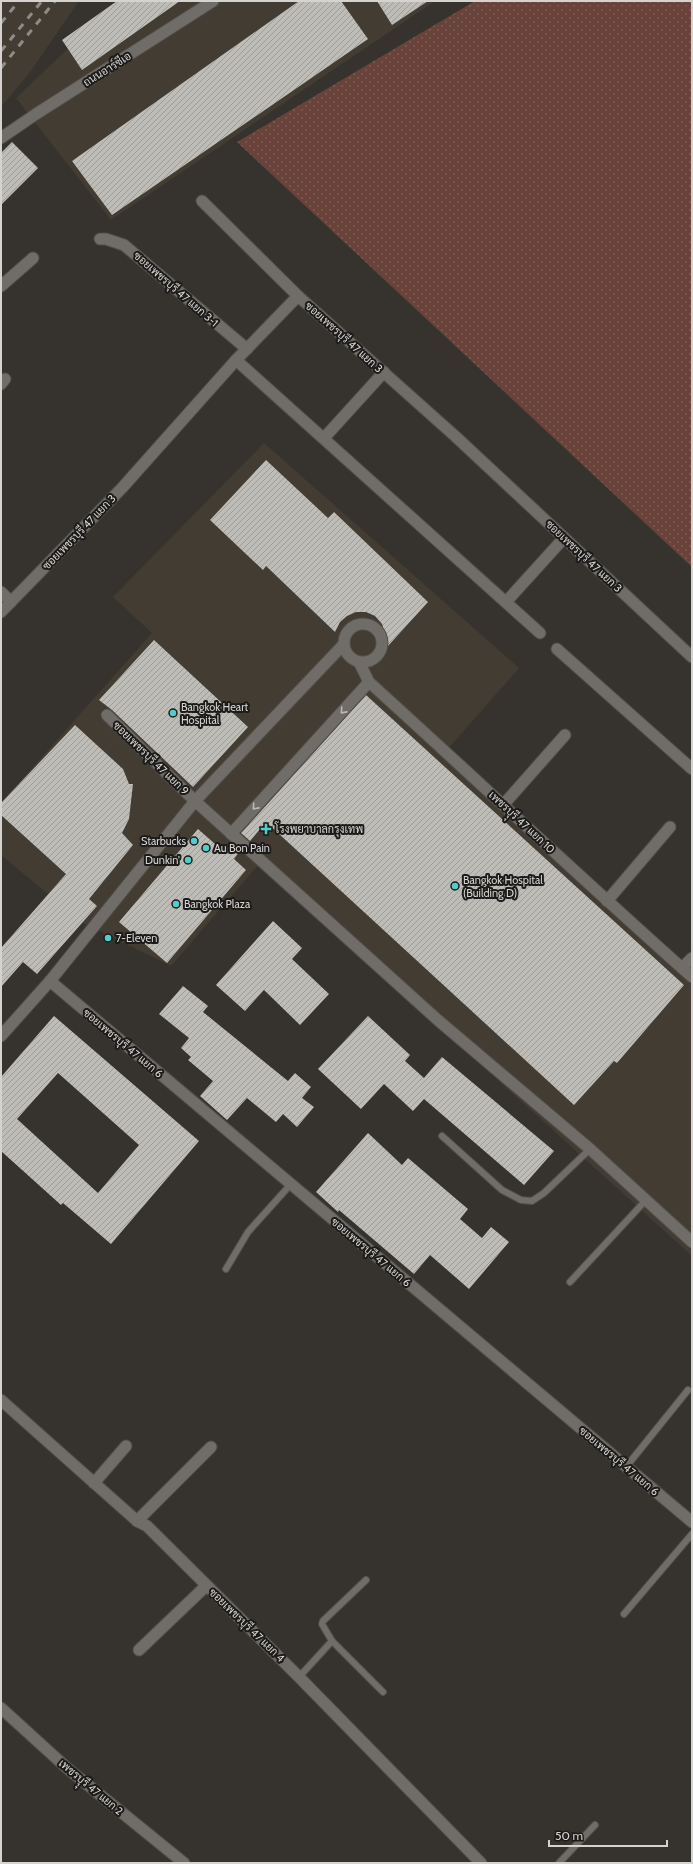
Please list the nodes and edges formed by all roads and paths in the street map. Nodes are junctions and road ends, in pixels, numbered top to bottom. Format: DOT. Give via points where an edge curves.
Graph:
graph roads {
  1 [pos="213,1"];
  2 [pos="1,138"];
  3 [pos="202,201"];
  4 [pos="100,239"];
  5 [pos="34,258"];
  6 [pos="1,286"];
  7 [pos="298,296"];
  8 [pos="247,350"];
  9 [pos="236,360"];
  10 [pos="384,372"];
  11 [pos="324,438"];
  12 [pos="564,538"];
  13 [pos="1,592"];
  14 [pos="11,602"];
  15 [pos="506,602"];
  16 [pos="1,612"];
  17 [pos="540,633"];
  18 [pos="344,644"];
  19 [pos="557,648"];
  20 [pos="692,656"];
  21 [pos="359,662"];
  22 [pos="369,682"];
  23 [pos="107,716"];
  24 [pos="565,735"];
  25 [pos="692,769"];
  26 [pos="195,801"];
  27 [pos="504,804"];
  28 [pos="670,827"];
  29 [pos="231,834"];
  30 [pos="607,901"];
  31 [pos="692,958"];
  32 [pos="682,968"];
  33 [pos="692,977"];
  34 [pos="50,981"];
  35 [pos="1,1036"];
  36 [pos="442,1136"];
  37 [pos="590,1149"];
  38 [pos="291,1184"];
  39 [pos="646,1200"];
  40 [pos="692,1242"];
  41 [pos="226,1270"];
  42 [pos="570,1282"];
  43 [pos="688,1390"];
  44 [pos="1,1400"];
  45 [pos="126,1446"];
  46 [pos="211,1447"];
  47 [pos="626,1467"];
  48 [pos="94,1483"];
  49 [pos="137,1521"];
  50 [pos="692,1522"];
  51 [pos="692,1534"];
  52 [pos="366,1580"];
  53 [pos="206,1586"];
  54 [pos="624,1614"];
  55 [pos="332,1641"];
  56 [pos="139,1650"];
  57 [pos="299,1677"];
  58 [pos="383,1692"];
  59 [pos="1,1708"];
  60 [pos="595,1825"];
  61 [pos="184,1863"];
  62 [pos="481,1863"];
  63 [pos="559,1863"];
  1 -- 2 [label="street, ถนนอาร์ซีเอ"];
  3 -- 7 [label="street"];
  4 -- 8 [label="street, ซอยเพชรบุรี 47 แยก 3-1" via="124,245"];
  5 -- 6 [label="street"];
  7 -- 8 [label="street, ซอยเพชรบุรี 47 แยก 3"];
  7 -- 10 [label="street, ซอยเพชรบุรี 47 แยก 3"];
  8 -- 9 [label="street, ซอยเพชรบุรี 47 แยก 3"];
  9 -- 11 [label="street"];
  9 -- 14 [label="street, ซอยเพชรบุรี 47 แยก 3" via="122,488"];
  10 -- 11 [label="street"];
  10 -- 12 [label="street, ซอยเพชรบุรี 47 แยก 3"];
  11 -- 15 [label="street"];
  12 -- 15 [label="street"];
  12 -- 20 [label="street, ซอยเพชรบุรี 47 แยก 3"];
  13 -- 14 [label="street"];
  14 -- 16 [label="street, ซอยเพชรบุรี 47 แยก 3"];
  15 -- 17 [label="street"];
  18 -- 21 [label="street" via="349,655"];
  18 -- 21 [label="street" via="347,632 358,624 376,628 382,639 380,651 371,660"];
  18 -- 26 [label="street"];
  19 -- 25 [label="street"];
  21 -- 22 [label="street, เพชรบุุรี 47 แยก 10"];
  22 -- 27 [label="street, เพชรบุุรี 47 แยก 10"];
  22 -- 29 [label="street, one-way"];
  23 -- 26 [label="street, ซอยเพชรบุรี 47 แยก 9"];
  24 -- 27 [label="street"];
  26 -- 29 [label="street, ซอยเพชรบุรี 47 แยก 9"];
  26 -- 34 [label="street"];
  27 -- 30 [label="street, เพชรบุุรี 47 แยก 10"];
  28 -- 30 [label="street"];
  29 -- 37 [label="street, ซอยเพชรบุรี 47 แยก 9" via="439,1021"];
  30 -- 32 [label="street, เพชรบุุรี 47 แยก 10"];
  31 -- 32 [label="street"];
  32 -- 33 [label="street, เพชรบุุรี 47 แยก 10"];
  34 -- 35 [label="street"];
  34 -- 38 [label="street, ซอยเพชรบุรี 47 แยก 6"];
  36 -- 37 [label="lane" via="502,1190 521,1200 532,1201 544,1193"];
  37 -- 39 [label="street, ซอยเพชรบุรี 47 แยก 9"];
  38 -- 41 [label="lane" via="248,1232"];
  38 -- 47 [label="street, ซอยเพชรบุรี 47 แยก 6"];
  39 -- 40 [label="street, ซอยเพชรบุรี 47 แยก 9"];
  39 -- 42 [label="lane"];
  43 -- 47 [label="lane"];
  44 -- 48 [label="street, ซอยเพชรบุรี 47 แยก 4"];
  45 -- 48 [label="street"];
  46 -- 49 [label="street"];
  47 -- 50 [label="street, ซอยเพชรบุรี 47 แยก 6"];
  48 -- 49 [label="street, ซอยเพชรบุรี 47 แยก 4"];
  49 -- 53 [label="street, ซอยเพชรบุรี 47 แยก 4" via="147,1526"];
  51 -- 54 [label="lane"];
  52 -- 55 [label="lane" via="323,1621 323,1628"];
  53 -- 56 [label="street"];
  53 -- 57 [label="street, ซอยเพชรบุรี 47 แยก 4"];
  55 -- 57 [label="lane"];
  55 -- 58 [label="lane"];
  57 -- 62 [label="street, ซอยเพชรบุรี 47 แยก 4"];
  59 -- 61 [label="street, เพชรบุุรี 47 แยก 2" via="67,1768"];
  60 -- 63 [label="lane"];
}
